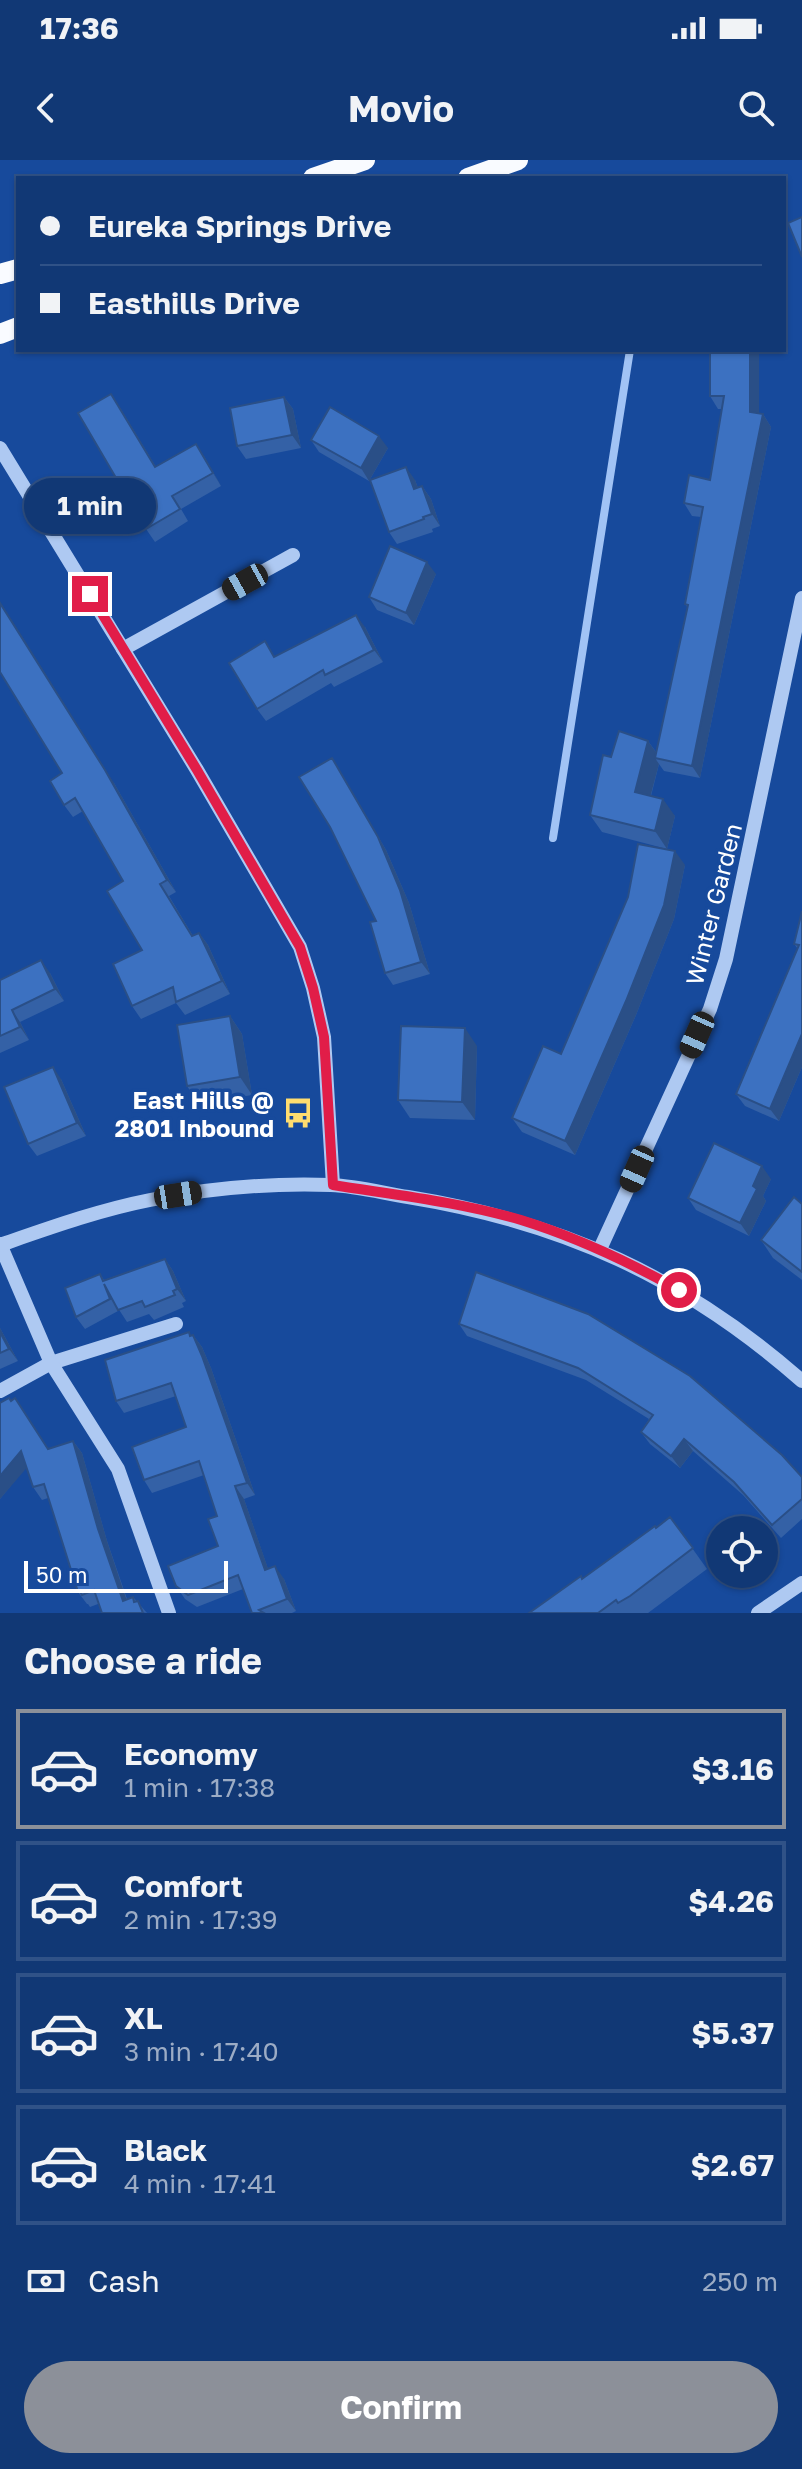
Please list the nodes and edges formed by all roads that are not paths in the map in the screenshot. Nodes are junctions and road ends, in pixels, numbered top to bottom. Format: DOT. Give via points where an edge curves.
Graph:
graph roads {
  1 [pos="365,160"];
  2 [pos="518,160"];
  3 [pos="319,176"];
  4 [pos="474,176"];
  5 [pos="0,448"];
  6 [pos="293,555"];
  7 [pos="802,598"];
  8 [pos="123,649"];
  9 [pos="333,1185"];
  10 [pos="0,1244"];
  11 [pos="600,1249"];
  12 [pos="176,1324"];
  13 [pos="51,1363"];
  14 [pos="802,1381"];
  15 [pos="0,1391"];
  16 [pos="802,1583"];
  17 [pos="169,1613"];
  18 [pos="758,1613"];
  1 -- 3 [label="main road"];
  2 -- 4 [label="main road"];
  5 -- 8 [label="street"];
  6 -- 8 [label="street"];
  7 -- 11 [label="street, Winter Garden" via="726,959 710,1009"];
  8 -- 9 [label="street" via="300,947 324,1037"];
  9 -- 10 [label="street" via="207,1191 150,1200"];
  9 -- 11 [label="street" via="463,1206"];
  10 -- 13 [label="street"];
  11 -- 14 [label="street" via="701,1303"];
  12 -- 13 [label="street"];
  13 -- 15 [label="street"];
  13 -- 17 [label="street" via="118,1469"];
  16 -- 18 [label="street"];
}
